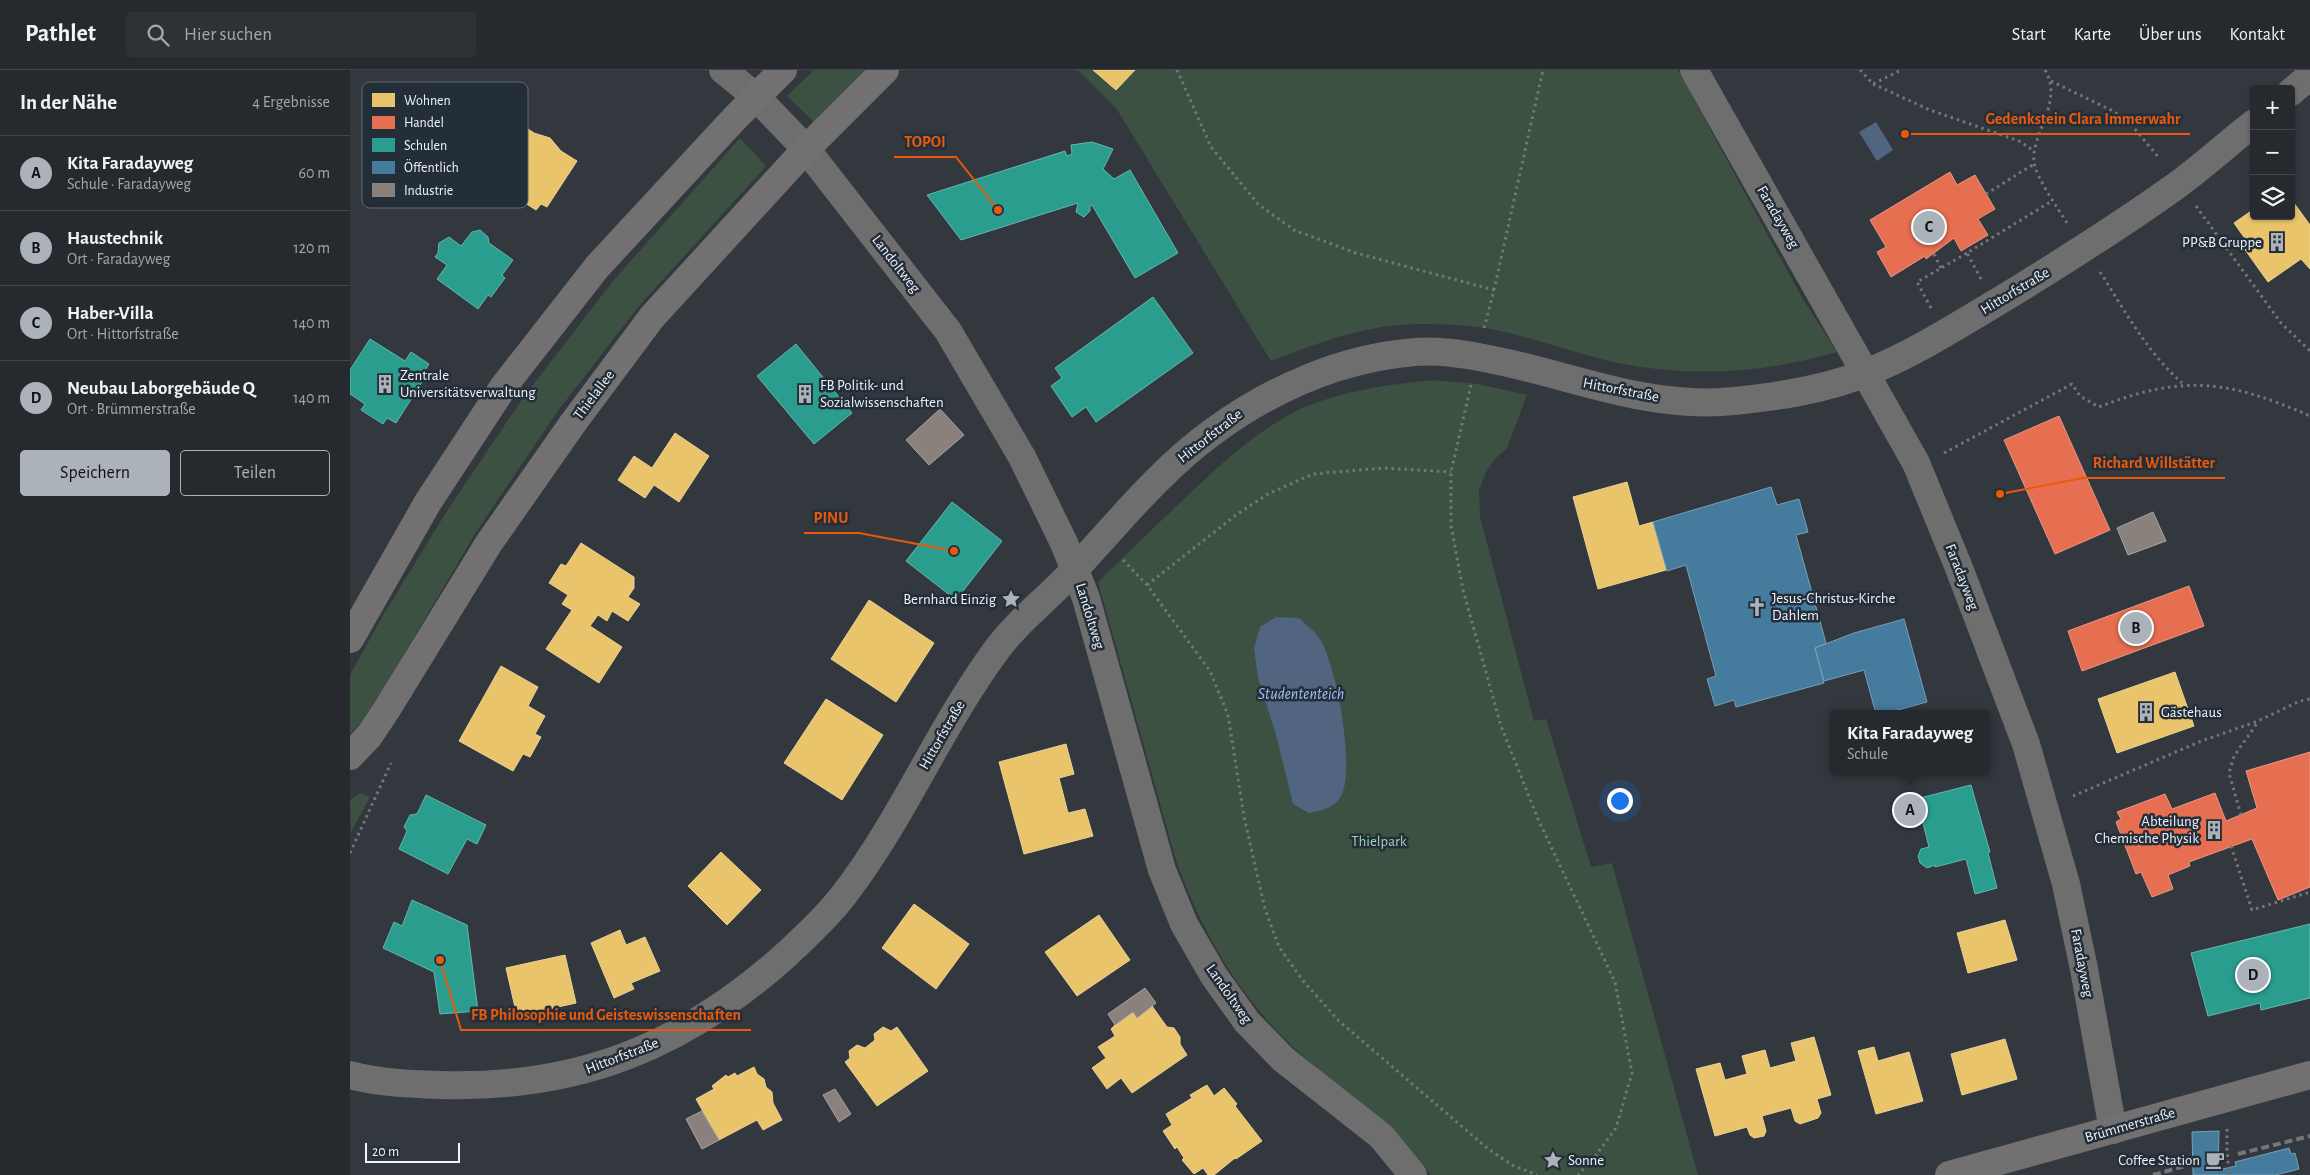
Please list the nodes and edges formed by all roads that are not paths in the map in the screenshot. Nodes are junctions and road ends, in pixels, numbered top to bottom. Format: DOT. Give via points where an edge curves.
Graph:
graph roads {
  1 [pos="723,70"];
  2 [pos="784,70"];
  3 [pos="885,70"];
  4 [pos="1694,70"];
  5 [pos="2310,76"];
  6 [pos="2295,89"];
  7 [pos="756,97"];
  8 [pos="2250,126"];
  9 [pos="806,149"];
  10 [pos="1866,373"];
  11 [pos="1076,569"];
  12 [pos="350,639"];
  13 [pos="350,756"];
  14 [pos="350,1075"];
  15 [pos="2310,1075"];
  16 [pos="2113,1130"];
  17 [pos="1413,1175"];
  18 [pos="1950,1175"];
  1 -- 7 [label="street, Landoltweg"];
  2 -- 7 [label="main road"];
  3 -- 9 [label="main road, Thielallee"];
  4 -- 10 [label="street, Faradayweg"];
  5 -- 6 [label="street"];
  7 -- 9 [label="street, Landoltweg"];
  7 -- 12 [label="main road" via="598,266 504,386 428,502"];
  8 -- 10 [label="street, Hittorfstraße" via="2179,184 2084,249 1945,333"];
  9 -- 11 [label="street, Landoltweg" via="948,331 1022,457"];
  9 -- 13 [label="main road, Thielallee" via="652,317 489,543 387,709 369,736"];
  10 -- 11 [label="street, Hittorfstraße" via="1792,392 1716,402 1647,398 1477,357 1419,351 1353,362 1299,381 1250,405 1206,436 1174,464"];
  10 -- 16 [label="street, Faradayweg" via="1916,464 2026,744 2066,884"];
  11 -- 14 [label="street, Hittorfstraße" via="1000,645 961,701 882,842 839,902 753,985 697,1023 641,1051 585,1071 531,1082 472,1086 413,1084"];
  11 -- 17 [label="street, Landoltweg" via="1162,870 1184,924 1214,976 1247,1022 1284,1059 1381,1136"];
  15 -- 16 [label="main road, Brümmerstraße"];
  16 -- 18 [label="main road, Brümmerstraße"];
}
